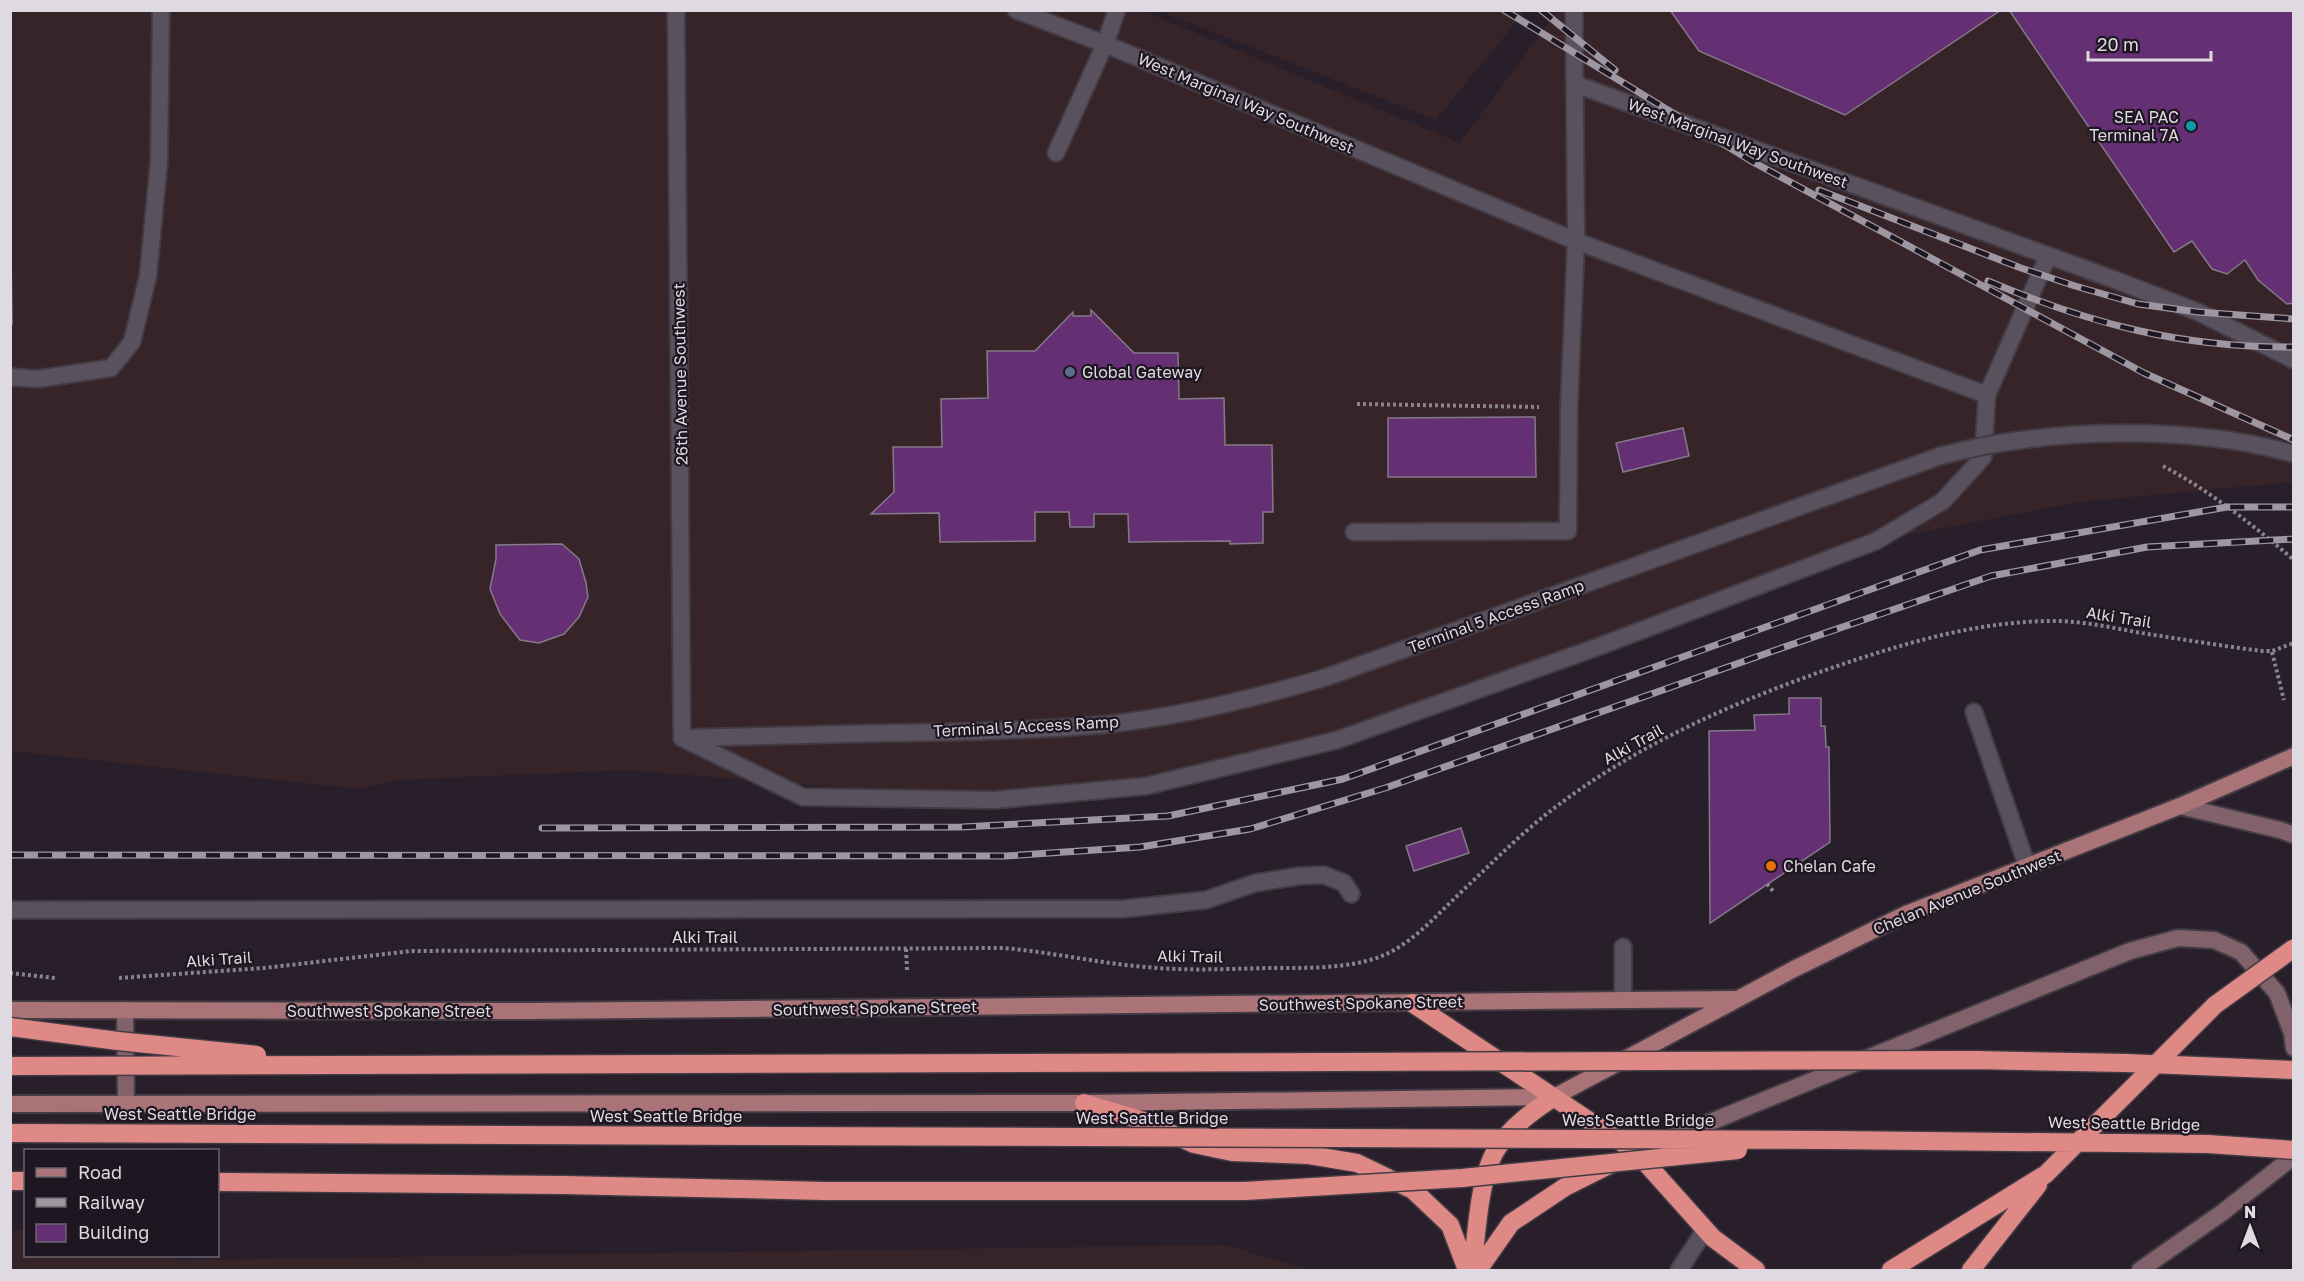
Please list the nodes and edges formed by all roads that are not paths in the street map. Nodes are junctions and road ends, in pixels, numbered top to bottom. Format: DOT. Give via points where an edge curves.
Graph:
graph roads {
  1 [pos="160,10"];
  2 [pos="676,10"];
  3 [pos="1016,10"];
  4 [pos="1117,10"];
  5 [pos="1574,10"];
  6 [pos="1105,44"];
  7 [pos="1575,84"];
  8 [pos="1056,153"];
  9 [pos="1576,241"];
  10 [pos="2049,256"];
  11 [pos="2294,360"];
  12 [pos="10,377"];
  13 [pos="1987,395"];
  14 [pos="2294,454"];
  15 [pos="1354,532"];
  16 [pos="1974,712"];
  17 [pos="682,738"];
  18 [pos="2294,756"];
  19 [pos="2180,806"];
  20 [pos="2294,835"];
  21 [pos="2027,866"];
  22 [pos="1351,894"];
  23 [pos="10,910"];
  24 [pos="1623,947"];
  25 [pos="2294,948"];
  26 [pos="1739,999"];
  27 [pos="1623,1000"];
  28 [pos="1412,1003"];
  29 [pos="10,1010"];
  30 [pos="124,1010"];
  31 [pos="10,1027"];
  32 [pos="2294,1048"];
  33 [pos="361,1065"];
  34 [pos="10,1066"];
  35 [pos="2294,1070"];
  36 [pos="1554,1097"];
  37 [pos="126,1103"];
  38 [pos="1083,1103"];
  39 [pos="10,1104"];
  40 [pos="10,1132"];
  41 [pos="1833,1140"];
  42 [pos="2294,1150"];
  43 [pos="1636,1152"];
  44 [pos="2294,1156"];
  45 [pos="2046,1174"];
  46 [pos="219,1182"];
  47 [pos="1705,1230"];
  48 [pos="1974,1266"];
  49 [pos="1467,1270"];
  50 [pos="1472,1270"];
  51 [pos="1478,1270"];
  52 [pos="1678,1270"];
  53 [pos="1756,1270"];
  54 [pos="1891,1270"];
  55 [pos="2140,1270"];
  1 -- 12 [label="street" via="159,161 148,276 132,342 111,368 37,379"];
  2 -- 17 [label="street, 26th Avenue Southwest"];
  3 -- 6 [label="street, West Marginal Way Southwest"];
  4 -- 6 [label="street"];
  5 -- 7 [label="street"];
  6 -- 8 [label="street"];
  6 -- 9 [label="street, West Marginal Way Southwest"];
  7 -- 9 [label="street"];
  7 -- 10 [label="street, West Marginal Way Southwest"];
  9 -- 13 [label="street, West Marginal Way Southwest"];
  9 -- 15 [label="street" via="1568,531"];
  10 -- 11 [label="street, West Marginal Way Southwest" via="2198,312"];
  10 -- 13 [label="street"];
  13 -- 17 [label="street" via="1983,457 1943,501 1876,541 1337,740 1146,786 994,800 803,797"];
  14 -- 17 [label="street, Terminal 5 Access Ramp, bridge" via="2248,443 2161,435 2090,435 1973,447 1327,676 1169,716 1039,728"];
  16 -- 21 [label="street"];
  18 -- 19 [label="main road, Chelan Avenue Southwest"];
  19 -- 20 [label="main road"];
  19 -- 21 [label="main road, Chelan Avenue Southwest"];
  21 -- 26 [label="main road, Chelan Avenue Southwest" via="1906,914"];
  22 -- 23 [label="street" via="1344,882 1324,875 1255,883 1206,900 1122,909"];
  24 -- 27 [label="street"];
  25 -- 45 [label="highway, bridge" via="2215,1005"];
  26 -- 27 [label="main road, Southwest Spokane Street"];
  26 -- 36 [label="main road, Chelan Avenue Southwest"];
  27 -- 28 [label="main road, Southwest Spokane Street"];
  28 -- 30 [label="main road, Southwest Spokane Street" via="531,1011"];
  28 -- 36 [label="highway"];
  29 -- 30 [label="main road, Southwest Spokane Street"];
  30 -- 37 [label="main road"];
  31 -- 33 [label="highway, bridge"];
  32 -- 43 [label="main road" via="2277,993 2241,952 2214,940 2178,938 2130,951"];
  33 -- 34 [label="highway, bridge"];
  33 -- 35 [label="highway, bridge" via="1975,1060"];
  36 -- 38 [label="main road"];
  36 -- 43 [label="highway"];
  36 -- 50 [label="highway" via="1524,1118 1497,1148 1483,1184"];
  37 -- 38 [label="main road"];
  37 -- 39 [label="main road"];
  38 -- 49 [label="highway" via="1141,1120 1194,1144 1232,1152 1309,1155 1357,1163 1413,1190 1450,1225"];
  40 -- 41 [label="highway, West Seattle Bridge, bridge"];
  41 -- 42 [label="highway, West Seattle Bridge, bridge" via="2208,1144"];
  41 -- 46 [label="highway, bridge" via="1462,1178 1245,1191 824,1191"];
  43 -- 47 [label="highway"];
  43 -- 51 [label="highway" via="1565,1187 1511,1224"];
  44 -- 55 [label="main road"];
  45 -- 48 [label="highway"];
  45 -- 54 [label="highway"];
  47 -- 52 [label="street"];
  47 -- 53 [label="highway"];
}
